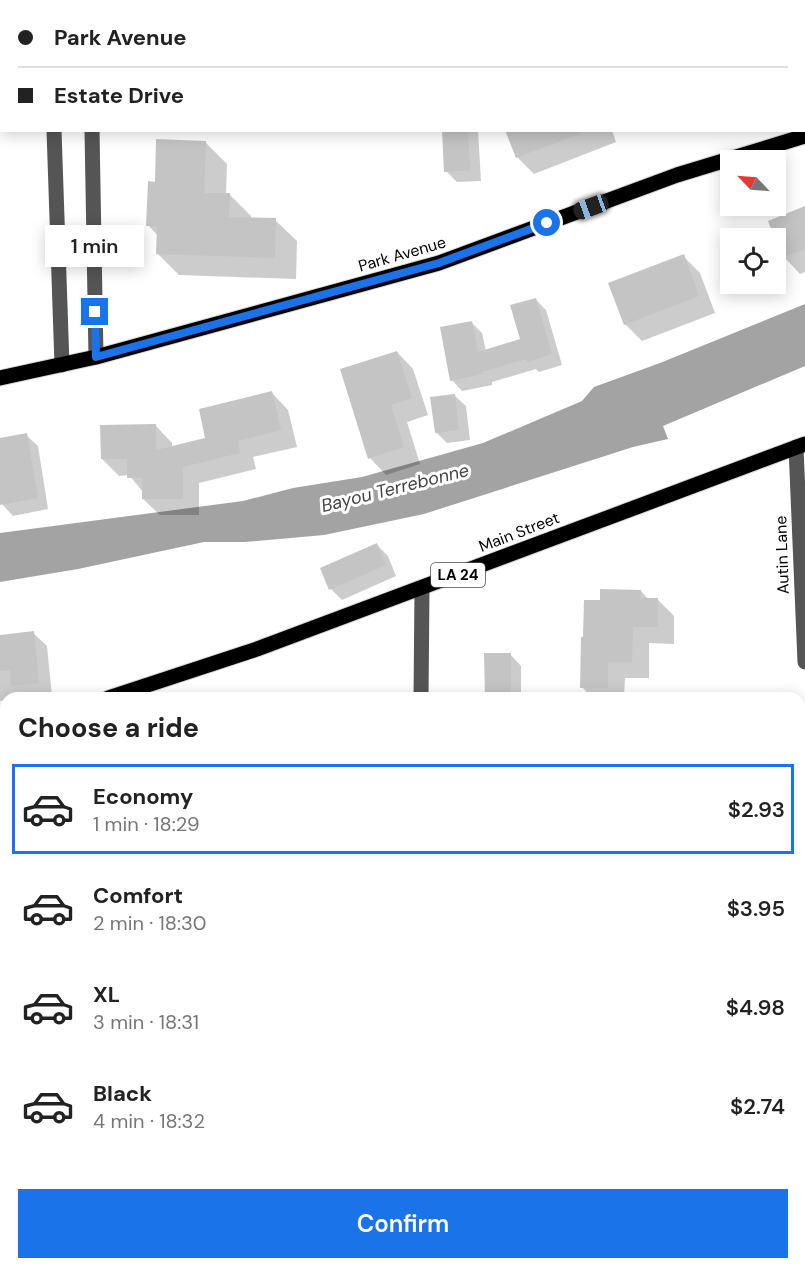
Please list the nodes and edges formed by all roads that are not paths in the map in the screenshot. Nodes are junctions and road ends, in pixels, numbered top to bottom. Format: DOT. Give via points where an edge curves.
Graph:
graph roads {
  1 [pos="54,132"];
  2 [pos="92,132"];
  3 [pos="805,136"];
  4 [pos="96,357"];
  5 [pos="62,366"];
  6 [pos="0,378"];
  7 [pos="800,445"];
  8 [pos="422,588"];
  9 [pos="805,662"];
  10 [pos="126,692"];
  11 [pos="420,692"];
  1 -- 5 [label="street"];
  2 -- 4 [label="street"];
  3 -- 4 [label="main road, Park Avenue" via="677,175 439,263"];
  4 -- 5 [label="main road, Park Avenue"];
  5 -- 6 [label="main road, Park Avenue"];
  7 -- 8 [label="main road, Main Street / LA 24"];
  7 -- 9 [label="street, Autin Lane"];
  8 -- 10 [label="main road, Main Street / LA 24"];
  8 -- 11 [label="street"];
}
